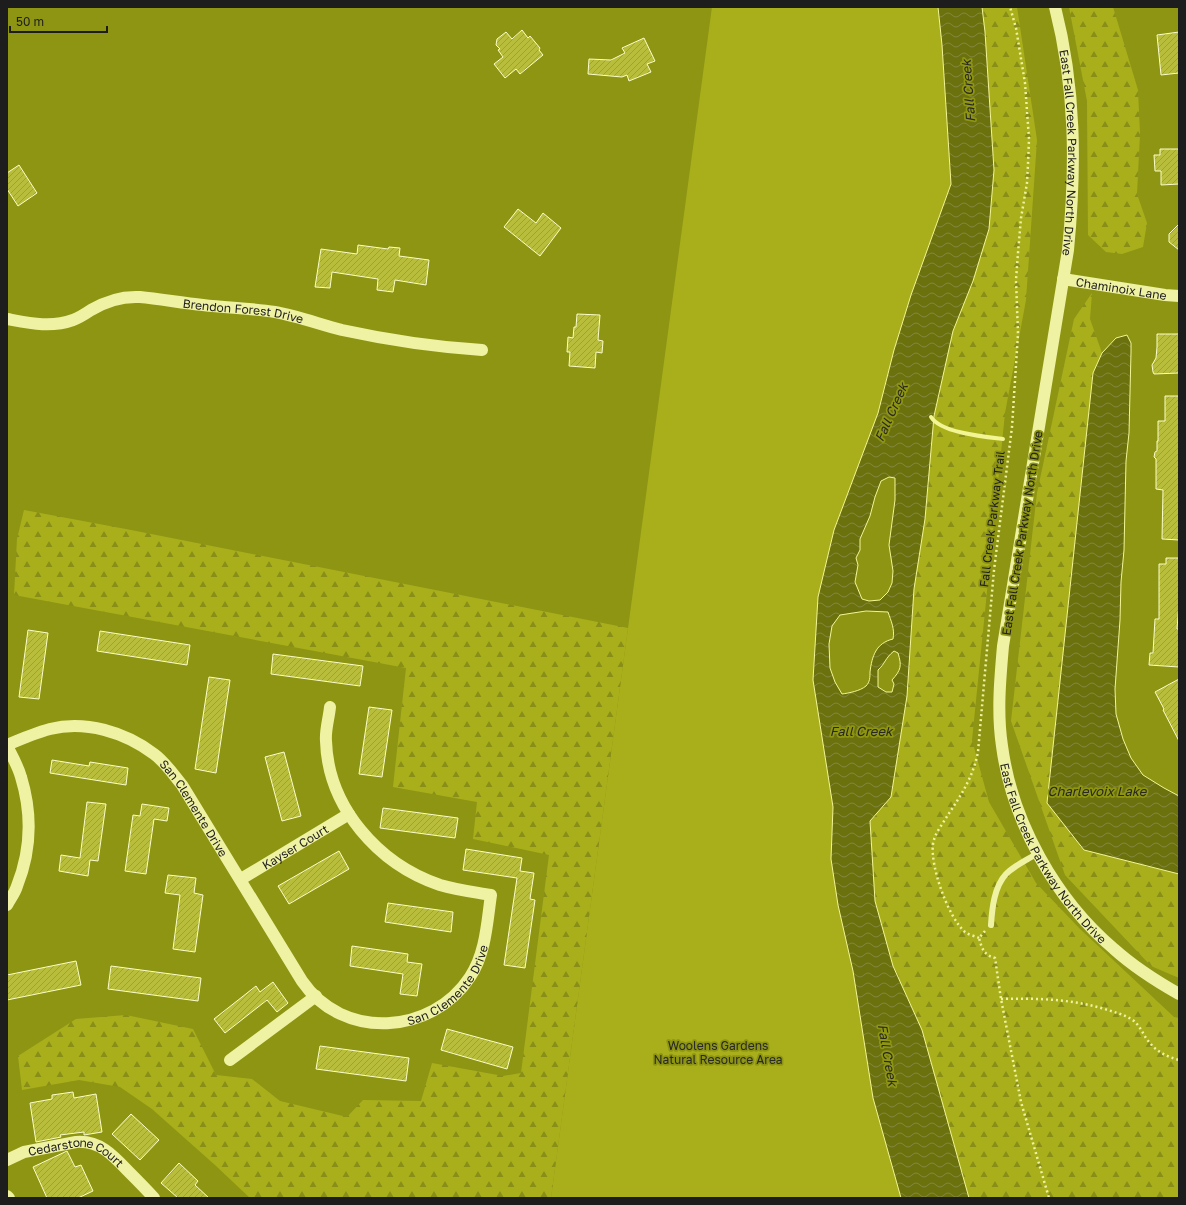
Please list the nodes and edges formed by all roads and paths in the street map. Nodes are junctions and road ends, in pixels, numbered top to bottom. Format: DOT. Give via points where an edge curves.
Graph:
graph roads {
  1 [pos="1010,7"];
  2 [pos="1055,7"];
  3 [pos="1063,279"];
  4 [pos="1179,296"];
  5 [pos="7,320"];
  6 [pos="482,350"];
  7 [pos="330,707"];
  8 [pos="7,746"];
  9 [pos="349,814"];
  10 [pos="1038,853"];
  11 [pos="241,879"];
  12 [pos="7,905"];
  13 [pos="991,926"];
  14 [pos="1179,994"];
  15 [pos="316,996"];
  16 [pos="1001,999"];
  17 [pos="230,1060"];
  18 [pos="1179,1060"];
  19 [pos="7,1160"];
  20 [pos="154,1198"];
  21 [pos="1049,1198"];
  1 -- 16 [label="path, Fall Creek Parkway Trail" via="1025,83 1029,139 1027,183 1021,218 1016,280 1018,334 1012,427 994,570 978,752 967,786 939,829 933,844 941,888 952,914 966,933 979,938 982,950 995,958"];
  2 -- 3 [label="street, East Fall Creek Parkway North Drive" via="1062,33 1073,123 1073,201"];
  3 -- 4 [label="street, Chaminoix Lane" via="1165,296"];
  3 -- 10 [label="street, East Fall Creek Parkway North Drive" via="1003,646 1000,691 1000,724 1006,771 1018,811"];
  5 -- 6 [label="street, Brendon Forest Drive" via="43,325 60,324 76,319 111,301 139,297 273,312 392,340"];
  7 -- 9 [label="street" via="326,739 329,769"];
  8 -- 11 [label="street, San Clemente Drive" via="33,734 75,726 111,732 138,743 175,775"];
  8 -- 12 [label="street" via="21,777 29,824 24,865 17,888"];
  9 -- 11 [label="street, Kayser Court"];
  9 -- 15 [label="street, San Clemente Drive" via="376,847 411,872 444,886 491,895 485,937 476,966 470,976 446,1003 426,1015 403,1022 372,1022 344,1015"];
  10 -- 13 [label="lane" via="1003,878 995,897"];
  10 -- 14 [label="street, East Fall Creek Parkway North Drive" via="1064,896 1109,945 1142,971"];
  11 -- 15 [label="street, San Clemente Drive" via="302,981"];
  15 -- 17 [label="street"];
  16 -- 18 [label="path" via="1055,1000 1095,1006 1122,1014 1134,1021 1150,1044 1160,1052"];
  16 -- 21 [label="path, Fall Creek Parkway Trail" via="1021,1102"];
  19 -- 20 [label="street, Cedarstone Court" via="24,1152 80,1142 92,1143 111,1153"];
}
